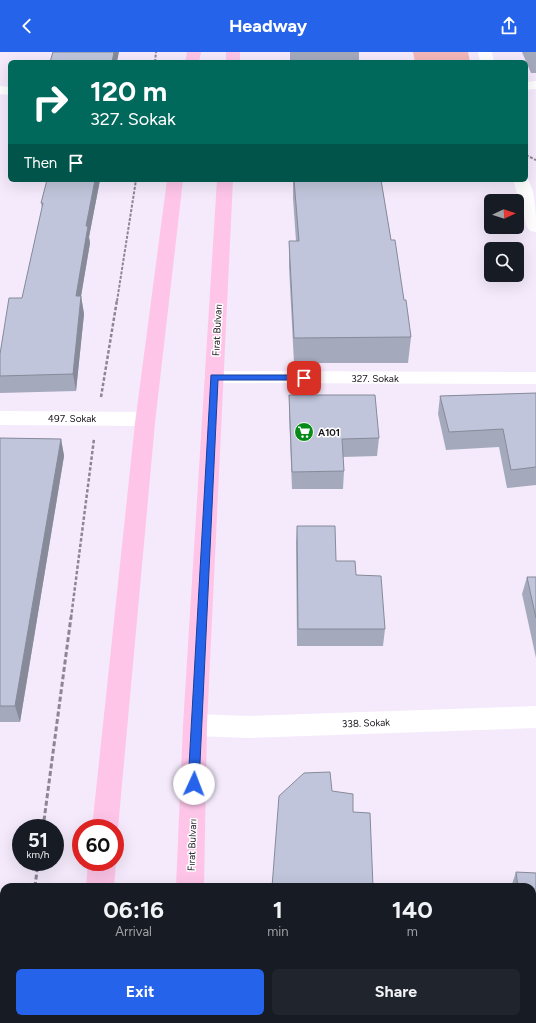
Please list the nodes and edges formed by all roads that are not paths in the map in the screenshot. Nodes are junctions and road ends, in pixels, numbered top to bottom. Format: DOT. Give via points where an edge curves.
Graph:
graph roads {
  1 [pos="175,182"];
  2 [pos="225,182"];
  3 [pos="522,182"];
  4 [pos="536,227"];
  5 [pos="214,377"];
  6 [pos="536,378"];
  7 [pos="0,418"];
  8 [pos="145,418"];
  9 [pos="536,717"];
  10 [pos="195,725"];
  11 [pos="106,819"];
  12 [pos="101,871"];
  13 [pos="100,883"];
  14 [pos="190,883"];
  1 -- 8 [label="main road"];
  2 -- 5 [label="main road, Fırat Bulvarı"];
  3 -- 4 [label="street"];
  5 -- 6 [label="street, 327. Sokak"];
  5 -- 10 [label="main road, Fırat Bulvarı"];
  7 -- 8 [label="street, 497. Sokak"];
  8 -- 11 [label="main road"];
  9 -- 10 [label="street, 338. Sokak" via="249,728"];
  10 -- 14 [label="main road, Fırat Bulvarı"];
  12 -- 13 [label="main road"];
}
